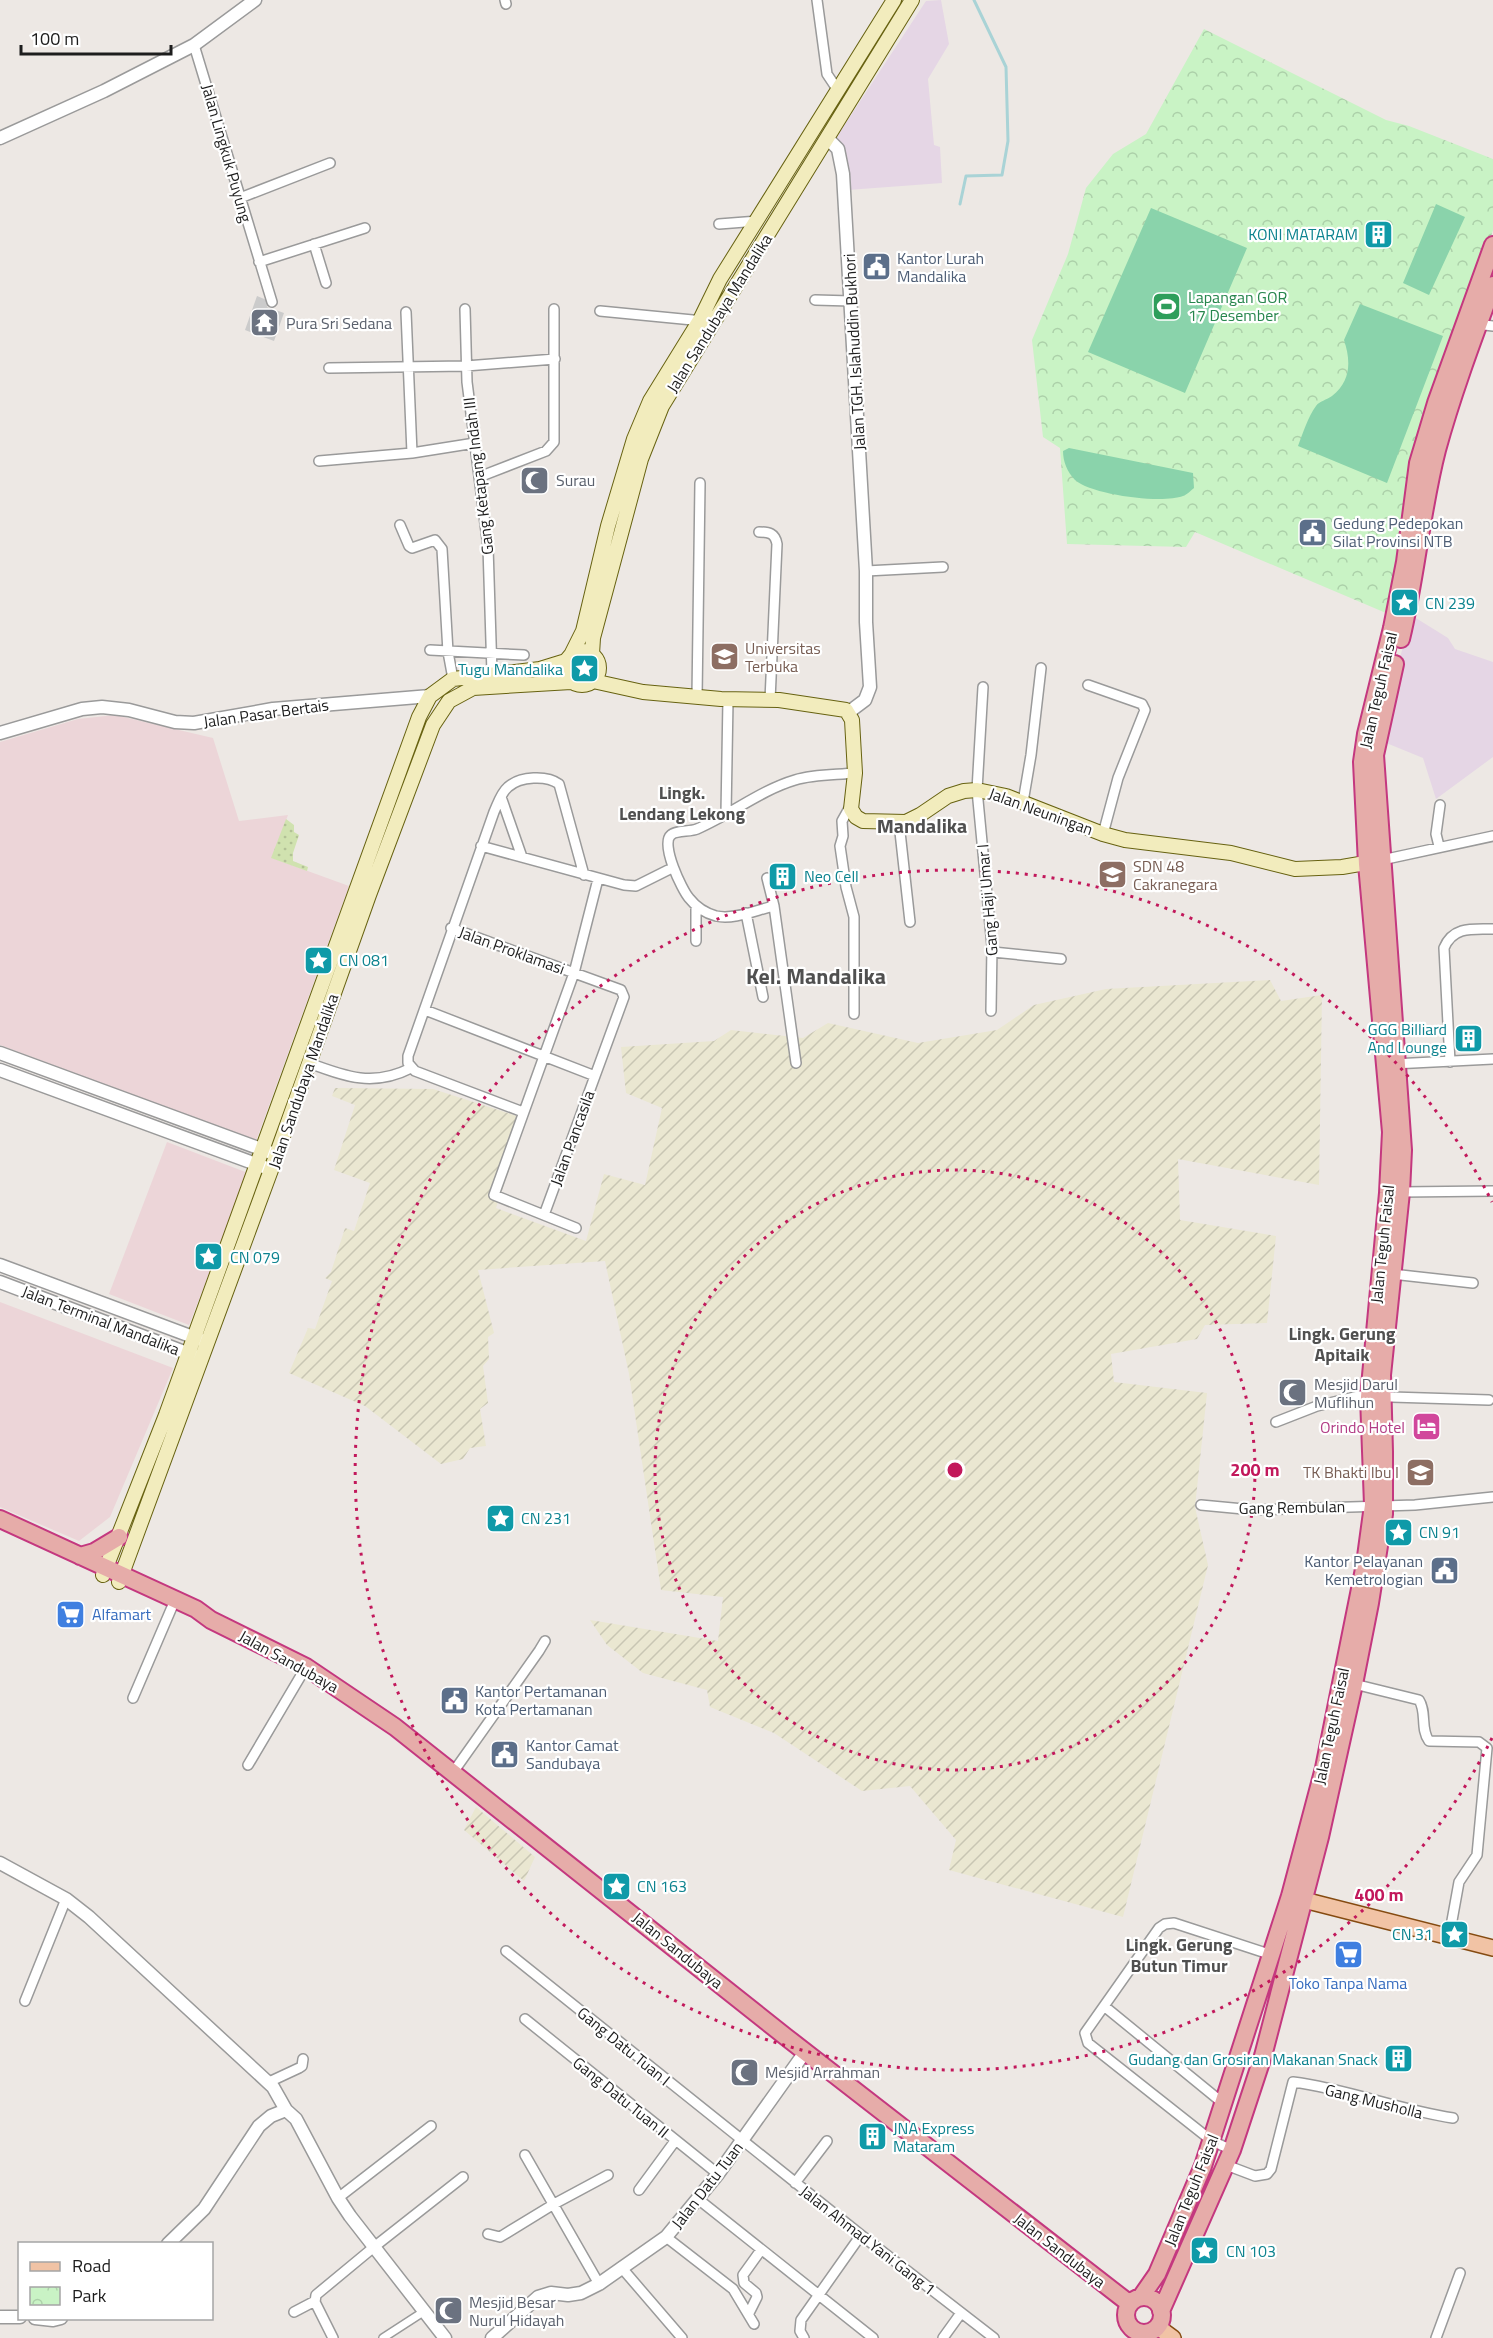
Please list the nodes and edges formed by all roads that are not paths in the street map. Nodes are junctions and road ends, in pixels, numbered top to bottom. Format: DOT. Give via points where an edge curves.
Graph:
graph roads {
  1 [pos="255,0"];
  2 [pos="817,0"];
  3 [pos="894,0"];
  4 [pos="912,0"];
  5 [pos="194,45"];
  6 [pos="837,89"];
  7 [pos="823,112"];
  8 [pos="837,122"];
  9 [pos="0,138"];
  10 [pos="827,138"];
  11 [pos="330,163"];
  12 [pos="240,198"];
  13 [pos="758,221"];
  14 [pos="720,224"];
  15 [pos="365,228"];
  16 [pos="314,244"];
  17 [pos="1493,245"];
  18 [pos="259,262"];
  19 [pos="326,283"];
  20 [pos="1493,285"];
  21 [pos="815,300"];
  22 [pos="851,301"];
  23 [pos="272,302"];
  24 [pos="465,309"];
  25 [pos="554,309"];
  26 [pos="600,311"];
  27 [pos="406,312"];
  28 [pos="700,320"];
  29 [pos="714,322"];
  30 [pos="1479,324"];
  31 [pos="555,359"];
  32 [pos="466,366"];
  33 [pos="329,368"];
  34 [pos="408,368"];
  35 [pos="475,443"];
  36 [pos="412,453"];
  37 [pos="319,461"];
  38 [pos="479,477"];
  39 [pos="700,483"];
  40 [pos="400,525"];
  41 [pos="759,532"];
  42 [pos="943,567"];
  43 [pos="867,572"];
  44 [pos="430,650"];
  45 [pos="448,652"];
  46 [pos="490,654"];
  47 [pos="592,654"];
  48 [pos="524,655"];
  49 [pos="568,658"];
  50 [pos="1041,668"];
  51 [pos="492,673"];
  52 [pos="453,679"];
  53 [pos="593,681"];
  54 [pos="572,682"];
  55 [pos="1088,685"];
  56 [pos="983,687"];
  57 [pos="430,696"];
  58 [pos="697,697"];
  59 [pos="728,700"];
  60 [pos="770,700"];
  61 [pos="849,712"];
  62 [pos="0,733"];
  63 [pos="855,773"];
  64 [pos="397,775"];
  65 [pos="412,780"];
  66 [pos="977,790"];
  67 [pos="501,797"];
  68 [pos="1023,802"];
  69 [pos="851,805"];
  70 [pos="1440,805"];
  71 [pos="726,814"];
  72 [pos="899,824"];
  73 [pos="1103,834"];
  74 [pos="1493,836"];
  75 [pos="481,846"];
  76 [pos="1439,846"];
  77 [pos="522,857"];
  78 [pos="1375,862"];
  79 [pos="668,870"];
  80 [pos="584,875"];
  81 [pos="767,878"];
  82 [pos="598,879"];
  83 [pos="358,902"];
  84 [pos="696,906"];
  85 [pos="774,906"];
  86 [pos="746,913"];
  87 [pos="910,922"];
  88 [pos="451,928"];
  89 [pos="1493,929"];
  90 [pos="696,941"];
  91 [pos="993,952"];
  92 [pos="1061,959"];
  93 [pos="574,972"];
  94 [pos="763,997"];
  95 [pos="425,1010"];
  96 [pos="991,1011"];
  97 [pos="854,1014"];
  98 [pos="0,1053"];
  99 [pos="543,1056"];
  100 [pos="1493,1059"];
  101 [pos="1450,1062"];
  102 [pos="309,1063"];
  103 [pos="796,1063"];
  104 [pos="1392,1064"];
  105 [pos="411,1068"];
  106 [pos="0,1070"];
  107 [pos="595,1076"];
  108 [pos="523,1112"];
  109 [pos="262,1150"];
  110 [pos="277,1155"];
  111 [pos="257,1165"];
  112 [pos="271,1170"];
  113 [pos="1493,1191"];
  114 [pos="1401,1192"];
  115 [pos="544,1215"];
  116 [pos="576,1228"];
  117 [pos="0,1265"];
  118 [pos="1392,1274"];
  119 [pos="0,1282"];
  120 [pos="1473,1283"];
  121 [pos="201,1340"];
  122 [pos="196,1356"];
  123 [pos="1375,1396"];
  124 [pos="1489,1400"];
  125 [pos="1276,1422"];
  126 [pos="1493,1497"];
  127 [pos="1201,1504"];
  128 [pos="1378,1505"];
  129 [pos="0,1519"];
  130 [pos="0,1528"];
  131 [pos="119,1537"];
  132 [pos="80,1556"];
  133 [pos="112,1575"];
  134 [pos="172,1607"];
  135 [pos="211,1620"];
  136 [pos="544,1641"];
  137 [pos="306,1667"];
  138 [pos="1354,1684"];
  139 [pos="133,1698"];
  140 [pos="1487,1743"];
  141 [pos="248,1765"];
  142 [pos="453,1771"];
  143 [pos="0,1863"];
  144 [pos="1297,1898"];
  145 [pos="66,1899"];
  146 [pos="1449,1937"];
  147 [pos="1493,1948"];
  148 [pos="506,1951"];
  149 [pos="1272,1955"];
  150 [pos="25,2001"];
  151 [pos="1104,2006"];
  152 [pos="525,2019"];
  153 [pos="1242,2048"];
  154 [pos="805,2052"];
  155 [pos="1263,2056"];
  156 [pos="303,2059"];
  157 [pos="269,2082"];
  158 [pos="1224,2104"];
  159 [pos="286,2110"];
  160 [pos="1453,2118"];
  161 [pos="431,2126"];
  162 [pos="742,2140"];
  163 [pos="826,2140"];
  164 [pos="675,2141"];
  165 [pos="1212,2141"];
  166 [pos="525,2155"];
  167 [pos="1229,2157"];
  168 [pos="718,2174"];
  169 [pos="608,2175"];
  170 [pos="463,2177"];
  171 [pos="795,2183"];
  172 [pos="639,2190"];
  173 [pos="338,2198"];
  174 [pos="698,2199"];
  175 [pos="554,2204"];
  176 [pos="489,2234"];
  177 [pos="861,2235"];
  178 [pos="666,2237"];
  179 [pos="170,2242"];
  180 [pos="374,2247"];
  181 [pos="761,2250"];
  182 [pos="621,2267"];
  183 [pos="1460,2273"];
  184 [pos="599,2284"];
  185 [pos="818,2295"];
  186 [pos="315,2301"];
  187 [pos="1135,2301"];
  188 [pos="294,2312"];
  189 [pos="749,2313"];
  190 [pos="961,2313"];
  191 [pos="420,2314"];
  192 [pos="0,2317"];
  193 [pos="18,2317"];
  194 [pos="1160,2319"];
  195 [pos="754,2324"];
  196 [pos="1130,2333"];
  197 [pos="678,2337"];
  198 [pos="333,2338"];
  199 [pos="383,2338"];
  200 [pos="445,2338"];
  201 [pos="492,2338"];
  202 [pos="804,2338"];
  203 [pos="873,2338"];
  204 [pos="943,2338"];
  205 [pos="994,2338"];
  206 [pos="1173,2338"];
  207 [pos="1436,2338"];
  1 -- 5 [label="street"];
  2 -- 6 [label="street" via="827,74"];
  3 -- 6 [label="main road"];
  4 -- 8 [label="main road, Jalan Sandubaya Mandalika"];
  5 -- 9 [label="street"];
  5 -- 12 [label="street, Jalan Lingkuk Puyung"];
  6 -- 7 [label="main road"];
  7 -- 8 [label="main road"];
  7 -- 13 [label="main road"];
  8 -- 10 [label="main road, Jalan Sandubaya Mandalika"];
  10 -- 22 [label="street, Jalan TGH. Islahuddin Bukhori" via="838,149 842,167"];
  10 -- 29 [label="main road, Jalan Sandubaya Mandalika"];
  11 -- 12 [label="street"];
  12 -- 18 [label="street, Jalan Lingkuk Puyung"];
  13 -- 14 [label="street"];
  13 -- 28 [label="main road" via="720,279"];
  15 -- 16 [label="street"];
  16 -- 18 [label="street"];
  16 -- 19 [label="street"];
  17 -- 30 [label="highway, Jalan Teguh Faisal"];
  18 -- 23 [label="street, Jalan Lingkuk Puyung"];
  20 -- 30 [label="highway, Jalan Teguh Faisal"];
  21 -- 22 [label="street"];
  22 -- 43 [label="street, Jalan TGH. Islahuddin Bukhori"];
  24 -- 32 [label="street, Gang Ketapang Indah III"];
  25 -- 31 [label="street"];
  26 -- 28 [label="street"];
  27 -- 34 [label="street"];
  28 -- 29 [label="street"];
  28 -- 49 [label="main road" via="650,401 634,439 583,631"];
  29 -- 47 [label="main road, Jalan Sandubaya Mandalika" via="676,381 649,437 593,638"];
  30 -- 78 [label="highway, Jalan Teguh Faisal" via="1418,463 1401,583 1366,734 1362,791"];
  31 -- 32 [label="street"];
  31 -- 38 [label="street" via="553,445"];
  32 -- 34 [label="street"];
  32 -- 35 [label="street, Gang Ketapang Indah III"];
  33 -- 34 [label="street"];
  34 -- 36 [label="street"];
  35 -- 36 [label="street"];
  35 -- 38 [label="street, Gang Ketapang Indah III"];
  36 -- 37 [label="street"];
  38 -- 46 [label="street, Gang Ketapang Indah III" via="488,547"];
  39 -- 58 [label="street"];
  40 -- 45 [label="street" via="412,548 435,540 439,543"];
  41 -- 60 [label="street" via="771,533 777,544"];
  42 -- 43 [label="street"];
  43 -- 61 [label="street, Jalan TGH. Islahuddin Bukhori" via="870,687 866,700"];
  44 -- 45 [label="street"];
  45 -- 46 [label="street"];
  45 -- 52 [label="street"];
  46 -- 48 [label="street"];
  46 -- 51 [label="street, Gang Ketapang Indah III"];
  47 -- 49 [label="main road" via="578,651"];
  47 -- 53 [label="main road" via="599,668"];
  49 -- 51 [label="main road" via="540,669"];
  49 -- 54 [label="main road" via="564,669"];
  50 -- 68 [label="street"];
  51 -- 52 [label="main road"];
  52 -- 57 [label="main road"];
  53 -- 54 [label="main road" via="578,685"];
  53 -- 58 [label="main road" via="643,692"];
  54 -- 65 [label="main road, Jalan Sandubaya Mandalika" via="483,686 456,696 443,707 433,725"];
  55 -- 73 [label="street" via="1142,704 1145,710 1118,778"];
  56 -- 66 [label="street, Gang Haji Umar I"];
  57 -- 62 [label="street, Jalan Pasar Bertais" via="273,708 194,723 102,706 71,711"];
  57 -- 64 [label="main road"];
  58 -- 59 [label="main road"];
  59 -- 60 [label="main road"];
  59 -- 71 [label="street"];
  60 -- 61 [label="main road"];
  61 -- 63 [label="main road"];
  63 -- 69 [label="main road"];
  63 -- 71 [label="street" via="797,779"];
  64 -- 65 [label="main road"];
  64 -- 83 [label="main road"];
  65 -- 83 [label="main road, Jalan Sandubaya Mandalika"];
  66 -- 68 [label="main road, Jalan Neuningan"];
  66 -- 72 [label="main road, Jalan Neuningan" via="948,796 914,819"];
  66 -- 91 [label="street, Gang Haji Umar I"];
  67 -- 75 [label="street"];
  67 -- 77 [label="street"];
  67 -- 80 [label="street" via="509,786 520,781 545,778 559,784"];
  68 -- 73 [label="main road, Jalan Neuningan"];
  69 -- 72 [label="main road" via="859,820"];
  69 -- 97 [label="street" via="842,821 840,846 854,917"];
  70 -- 76 [label="street" via="1436,834"];
  71 -- 84 [label="street" via="694,830 675,834 667,843 678,878"];
  72 -- 87 [label="street"];
  73 -- 78 [label="main road, Jalan Neuningan" via="1242,855 1288,869"];
  74 -- 76 [label="street"];
  75 -- 77 [label="street"];
  75 -- 88 [label="street"];
  76 -- 78 [label="street"];
  77 -- 80 [label="street"];
  78 -- 104 [label="highway, Jalan Teguh Faisal"];
  79 -- 82 [label="street" via="636,886"];
  80 -- 82 [label="street"];
  81 -- 85 [label="street"];
  82 -- 93 [label="street"];
  83 -- 102 [label="main road, Jalan Sandubaya Mandalika"];
  83 -- 109 [label="main road"];
  84 -- 86 [label="street" via="721,916"];
  84 -- 90 [label="street"];
  85 -- 86 [label="street"];
  85 -- 103 [label="street"];
  86 -- 94 [label="street"];
  88 -- 93 [label="street, Jalan Proklamasi"];
  88 -- 95 [label="street"];
  89 -- 101 [label="street" via="1461,931 1444,948"];
  91 -- 92 [label="street"];
  91 -- 96 [label="street, Gang Haji Umar I"];
  93 -- 99 [label="street"];
  93 -- 107 [label="street, Jalan Proklamasi" via="618,988 624,995"];
  95 -- 99 [label="street, Jalan Pancasila"];
  95 -- 105 [label="street" via="408,1056"];
  98 -- 109 [label="street"];
  99 -- 107 [label="street, Jalan Pancasila"];
  99 -- 108 [label="street"];
  100 -- 101 [label="street"];
  101 -- 104 [label="street"];
  102 -- 105 [label="street" via="358,1079 399,1075"];
  102 -- 110 [label="main road, Jalan Sandubaya Mandalika"];
  104 -- 114 [label="highway, Jalan Teguh Faisal" via="1403,1150"];
  104 -- 123 [label="highway, Jalan Teguh Faisal" via="1390,1167"];
  105 -- 108 [label="street"];
  106 -- 111 [label="street"];
  107 -- 115 [label="street, Jalan Pancasila"];
  108 -- 115 [label="street" via="494,1195"];
  109 -- 110 [label="street"];
  109 -- 111 [label="main road"];
  110 -- 112 [label="main road, Jalan Sandubaya Mandalika"];
  111 -- 112 [label="street"];
  111 -- 121 [label="main road"];
  112 -- 121 [label="main road, Jalan Sandubaya Mandalika"];
  113 -- 114 [label="street"];
  114 -- 118 [label="highway, Jalan Teguh Faisal"];
  115 -- 116 [label="street"];
  117 -- 121 [label="street"];
  118 -- 120 [label="street"];
  118 -- 123 [label="highway, Jalan Teguh Faisal"];
  119 -- 122 [label="street, Jalan Terminal Mandalika"];
  121 -- 122 [label="main road, Jalan Sandubaya Mandalika"];
  122 -- 131 [label="main road"];
  122 -- 133 [label="main road, Jalan Sandubaya Mandalika"];
  123 -- 124 [label="street"];
  123 -- 125 [label="street" via="1333,1401"];
  123 -- 128 [label="highway, Jalan Teguh Faisal" via="1384,1452"];
  126 -- 128 [label="street, Gang Rembulan"];
  127 -- 128 [label="street, Gang Rembulan" via="1254,1510"];
  128 -- 138 [label="highway, Jalan Teguh Faisal" via="1381,1538"];
  128 -- 144 [label="highway, Jalan Teguh Faisal"];
  129 -- 132 [label="highway, Jalan Sandubaya"];
  130 -- 133 [label="highway, Jalan Sandubaya"];
  131 -- 132 [label="highway"];
  131 -- 133 [label="main road"];
  132 -- 133 [label="highway, Jalan Sandubaya"];
  133 -- 134 [label="highway, Jalan Sandubaya"];
  133 -- 135 [label="highway, Jalan Sandubaya" via="196,1609"];
  134 -- 135 [label="highway, Jalan Sandubaya"];
  134 -- 139 [label="street"];
  135 -- 137 [label="highway, Jalan Sandubaya"];
  136 -- 142 [label="street"];
  137 -- 141 [label="street"];
  137 -- 142 [label="highway, Jalan Sandubaya" via="370,1708"];
  138 -- 140 [label="street" via="1419,1700 1424,1707 1425,1735 1429,1741"];
  138 -- 144 [label="highway, Jalan Teguh Faisal" via="1320,1837"];
  140 -- 146 [label="street" via="1477,1855 1459,1882"];
  142 -- 154 [label="highway, Jalan Sandubaya"];
  143 -- 145 [label="street"];
  144 -- 146 [label="main road"];
  144 -- 149 [label="highway, Jalan Teguh Faisal"];
  144 -- 155 [label="highway, Jalan Teguh Faisal" via="1298,1930"];
  145 -- 150 [label="street"];
  145 -- 157 [label="street"];
  146 -- 147 [label="main road"];
  148 -- 162 [label="street, Gang Datu Tuan I"];
  149 -- 151 [label="street" via="1167,1923 1159,1928"];
  149 -- 153 [label="highway, Jalan Teguh Faisal"];
  151 -- 158 [label="street"];
  151 -- 165 [label="street" via="1086,2030 1088,2043"];
  152 -- 164 [label="street, Gang Datu Tuan II"];
  153 -- 155 [label="highway"];
  153 -- 158 [label="highway, Jalan Teguh Faisal"];
  154 -- 162 [label="street, Jalan Datu Tuan"];
  154 -- 187 [label="highway, Jalan Sandubaya"];
  155 -- 167 [label="highway, Jalan Teguh Faisal"];
  156 -- 157 [label="street" via="302,2066"];
  157 -- 159 [label="street"];
  158 -- 165 [label="highway, Jalan Teguh Faisal"];
  159 -- 173 [label="street" via="296,2120"];
  159 -- 179 [label="street" via="259,2126 204,2210"];
  160 -- 167 [label="street, Gang Musholla" via="1295,2082 1267,2174 1255,2176"];
  161 -- 173 [label="street"];
  162 -- 168 [label="street, Jalan Datu Tuan"];
  162 -- 171 [label="street, Jalan Ahmad Yani Gang 1"];
  163 -- 171 [label="street"];
  164 -- 168 [label="street, Gang Datu Tuan II"];
  164 -- 172 [label="street"];
  165 -- 167 [label="street"];
  165 -- 187 [label="highway, Jalan Teguh Faisal" via="1157,2274"];
  166 -- 175 [label="street"];
  167 -- 194 [label="highway, Jalan Teguh Faisal"];
  168 -- 174 [label="street, Jalan Datu Tuan"];
  169 -- 175 [label="street"];
  170 -- 180 [label="street"];
  171 -- 177 [label="street, Jalan Ahmad Yani Gang 1"];
  173 -- 180 [label="street"];
  174 -- 178 [label="street, Jalan Datu Tuan"];
  174 -- 181 [label="street"];
  175 -- 176 [label="street" via="500,2237"];
  175 -- 184 [label="street"];
  177 -- 185 [label="street"];
  177 -- 190 [label="street, Jalan Ahmad Yani Gang 1"];
  178 -- 182 [label="street, Jalan Datu Tuan"];
  178 -- 189 [label="street" via="732,2289"];
  180 -- 186 [label="street" via="317,2294"];
  180 -- 200 [label="street"];
  181 -- 185 [label="street"];
  181 -- 189 [label="street" via="743,2275 744,2283 757,2297"];
  182 -- 184 [label="street, Jalan Datu Tuan"];
  182 -- 197 [label="street"];
  183 -- 207 [label="street"];
  184 -- 201 [label="street, Jalan Datu Tuan" via="574,2294 542,2295"];
  185 -- 202 [label="street" via="801,2320"];
  185 -- 203 [label="street"];
  186 -- 188 [label="street"];
  186 -- 198 [label="street"];
  187 -- 194 [label="highway" via="1152,2299"];
  187 -- 196 [label="highway" via="1125,2316"];
  189 -- 195 [label="street"];
  190 -- 204 [label="street"];
  190 -- 205 [label="street, Jalan Ahmad Yani Gang 1"];
  191 -- 199 [label="street"];
  192 -- 193 [label="street"];
  194 -- 196 [label="highway" via="1149,2333"];
  194 -- 206 [label="main road"];
}
